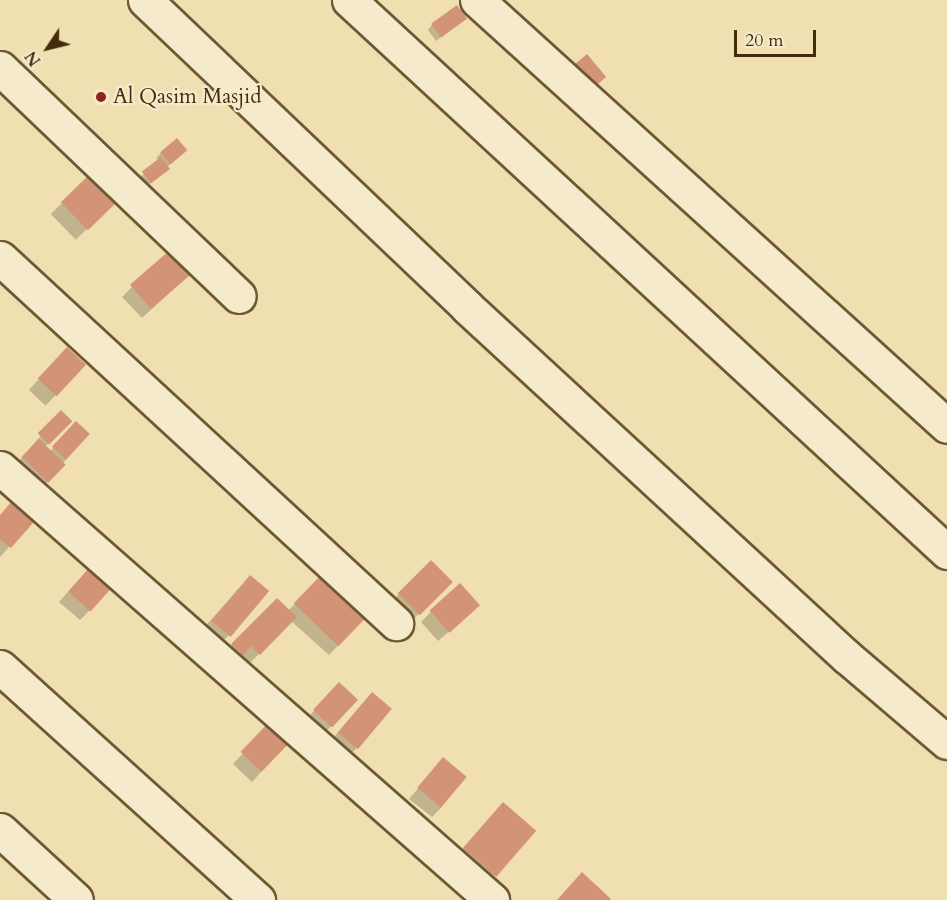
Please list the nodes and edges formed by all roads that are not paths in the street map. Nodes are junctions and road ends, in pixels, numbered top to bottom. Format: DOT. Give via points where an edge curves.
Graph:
graph roads {
  1 [pos="144,0"];
  2 [pos="349,0"];
  3 [pos="477,0"];
  4 [pos="0,68"];
  5 [pos="0,258"];
  6 [pos="240,296"];
  7 [pos="947,426"];
  8 [pos="0,468"];
  9 [pos="947,552"];
  10 [pos="396,622"];
  11 [pos="0,667"];
  12 [pos="947,742"];
  13 [pos="0,830"];
  14 [pos="76,900"];
  15 [pos="258,900"];
  16 [pos="492,900"];
  1 -- 12 [label="street" via="467,307 847,657"];
  2 -- 9 [label="street"];
  3 -- 7 [label="street"];
  4 -- 6 [label="street"];
  5 -- 10 [label="street"];
  8 -- 16 [label="street"];
  11 -- 15 [label="street"];
  13 -- 14 [label="street"];
}
